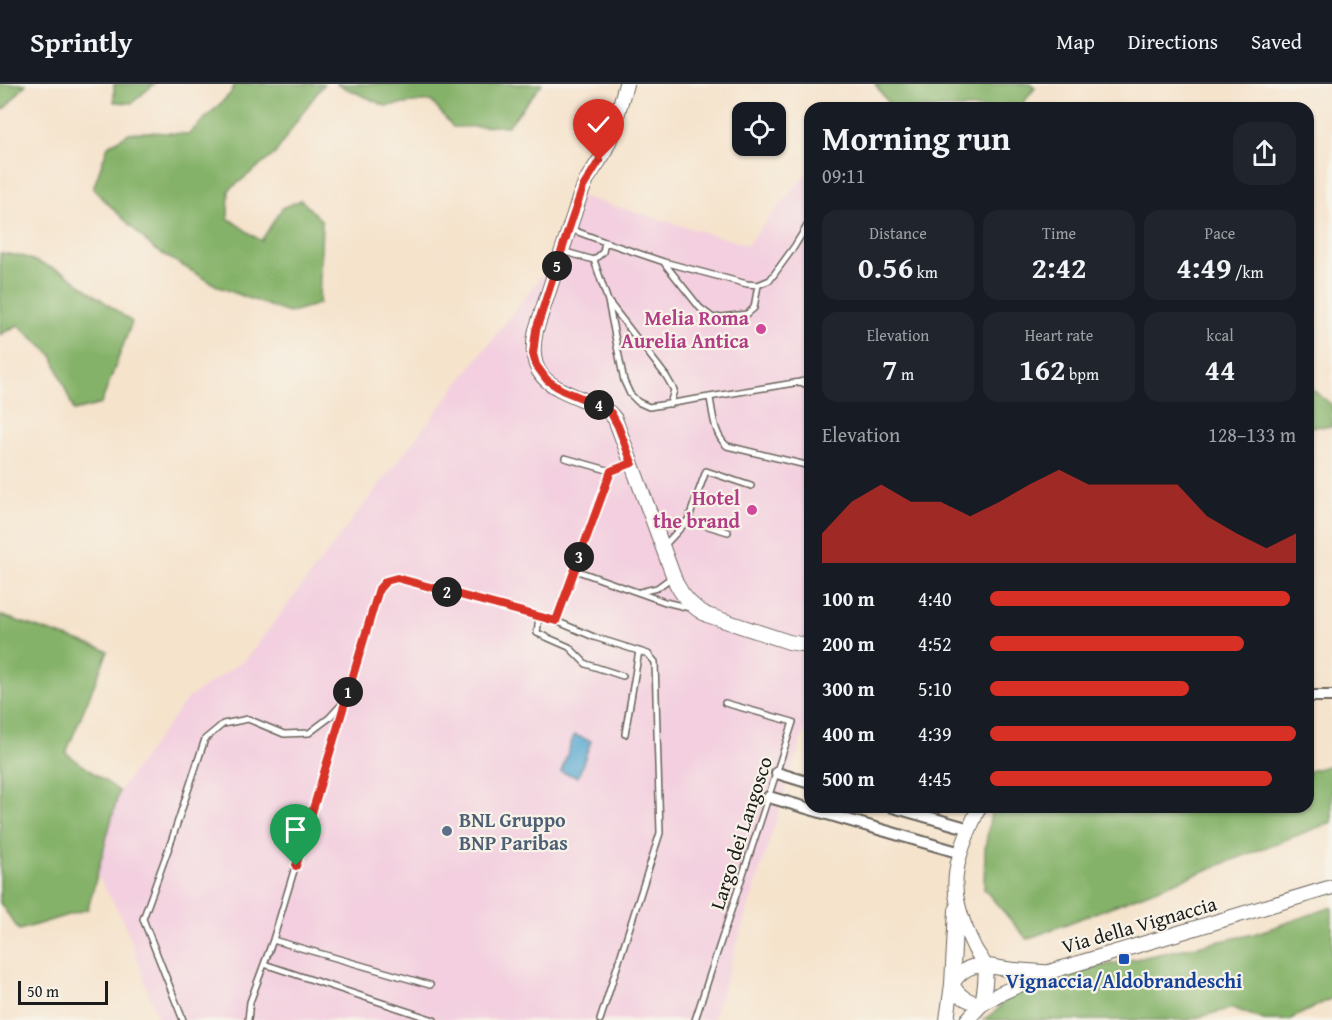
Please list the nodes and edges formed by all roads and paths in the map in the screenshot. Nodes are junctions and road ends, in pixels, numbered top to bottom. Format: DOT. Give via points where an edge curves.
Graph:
graph roads {
  1 [pos="626,84"];
  2 [pos="569,228"];
  3 [pos="804,231"];
  4 [pos="605,242"];
  5 [pos="562,251"];
  6 [pos="594,260"];
  7 [pos="664,262"];
  8 [pos="758,285"];
  9 [pos="608,301"];
  10 [pos="804,381"];
  11 [pos="800,382"];
  12 [pos="804,384"];
  13 [pos="710,398"];
  14 [pos="670,404"];
  15 [pos="565,458"];
  16 [pos="632,463"];
  17 [pos="804,465"];
  18 [pos="611,471"];
  19 [pos="751,486"];
  20 [pos="688,520"];
  21 [pos="728,532"];
  22 [pos="662,548"];
  23 [pos="575,570"];
  24 [pos="673,576"];
  25 [pos="639,592"];
  26 [pos="698,610"];
  27 [pos="539,616"];
  28 [pos="556,621"];
  29 [pos="804,643"];
  30 [pos="639,651"];
  31 [pos="623,676"];
  32 [pos="1314,696"];
  33 [pos="1332,696"];
  34 [pos="345,701"];
  35 [pos="725,703"];
  36 [pos="625,734"];
  37 [pos="777,773"];
  38 [pos="804,781"];
  39 [pos="769,797"];
  40 [pos="804,807"];
  41 [pos="824,813"];
  42 [pos="914,813"];
  43 [pos="977,813"];
  44 [pos="970,829"];
  45 [pos="961,853"];
  46 [pos="1332,887"];
  47 [pos="957,898"];
  48 [pos="273,940"];
  49 [pos="264,964"];
  50 [pos="985,964"];
  51 [pos="1049,972"];
  52 [pos="952,984"];
  53 [pos="430,985"];
  54 [pos="982,1004"];
  55 [pos="183,1020"];
  56 [pos="248,1020"];
  57 [pos="434,1020"];
  58 [pos="600,1020"];
  59 [pos="695,1020"];
  60 [pos="947,1020"];
  61 [pos="967,1020"];
  1 -- 2 [label="street" via="611,137 583,187"];
  2 -- 4 [label="lane"];
  2 -- 5 [label="street"];
  3 -- 8 [label="lane" via="770,280"];
  4 -- 6 [label="lane" via="603,252"];
  4 -- 7 [label="lane"];
  5 -- 6 [label="lane"];
  5 -- 16 [label="street" via="536,330 534,360 551,384 611,413"];
  6 -- 9 [label="lane"];
  7 -- 8 [label="lane"];
  7 -- 8 [label="lane" via="712,318 747,314 754,308"];
  9 -- 14 [label="lane" via="666,376 674,390"];
  9 -- 14 [label="lane" via="630,394 649,407"];
  10 -- 11 [label="lane"];
  11 -- 12 [label="lane"];
  11 -- 13 [label="lane"];
  13 -- 14 [label="lane"];
  13 -- 17 [label="lane" via="715,424 727,446"];
  15 -- 18 [label="lane"];
  16 -- 18 [label="lane"];
  16 -- 22 [label="street"];
  18 -- 23 [label="lane"];
  19 -- 20 [label="lane" via="706,471"];
  20 -- 21 [label="lane"];
  20 -- 22 [label="lane"];
  22 -- 24 [label="street"];
  23 -- 25 [label="lane"];
  23 -- 28 [label="lane"];
  24 -- 25 [label="lane" via="657,588"];
  24 -- 26 [label="street"];
  25 -- 26 [label="lane"];
  26 -- 29 [label="street" via="789,642"];
  27 -- 28 [label="lane"];
  27 -- 31 [label="lane" via="537,633 569,646 586,664"];
  27 -- 34 [label="lane" via="397,578 386,581 379,589"];
  28 -- 30 [label="lane"];
  30 -- 36 [label="lane"];
  30 -- 58 [label="lane" via="655,662 660,833"];
  32 -- 33 [label="street"];
  34 -- 48 [label="lane"];
  34 -- 55 [label="lane" via="309,733 284,734 248,719 224,724 205,739 143,919"];
  35 -- 37 [label="lane, Largo dei Langosco" via="793,722"];
  37 -- 38 [label="street"];
  37 -- 39 [label="lane, Largo dei Langosco"];
  39 -- 40 [label="street"];
  39 -- 59 [label="lane, Largo dei Langosco"];
  41 -- 45 [label="street"];
  42 -- 44 [label="street"];
  43 -- 44 [label="street"];
  44 -- 45 [label="street"];
  45 -- 47 [label="street"];
  46 -- 51 [label="street, Via della Vignaccia"];
  47 -- 50 [label="street" via="968,934"];
  47 -- 52 [label="street"];
  48 -- 49 [label="lane"];
  48 -- 53 [label="lane"];
  49 -- 56 [label="lane" via="250,1002"];
  49 -- 57 [label="lane"];
  50 -- 51 [label="street"];
  50 -- 52 [label="street" via="965,970"];
  50 -- 54 [label="street"];
  51 -- 54 [label="street, Via della Vignaccia"];
  52 -- 54 [label="street" via="964,999"];
  52 -- 60 [label="street"];
  54 -- 61 [label="street, Via della Vignaccia"];
}
